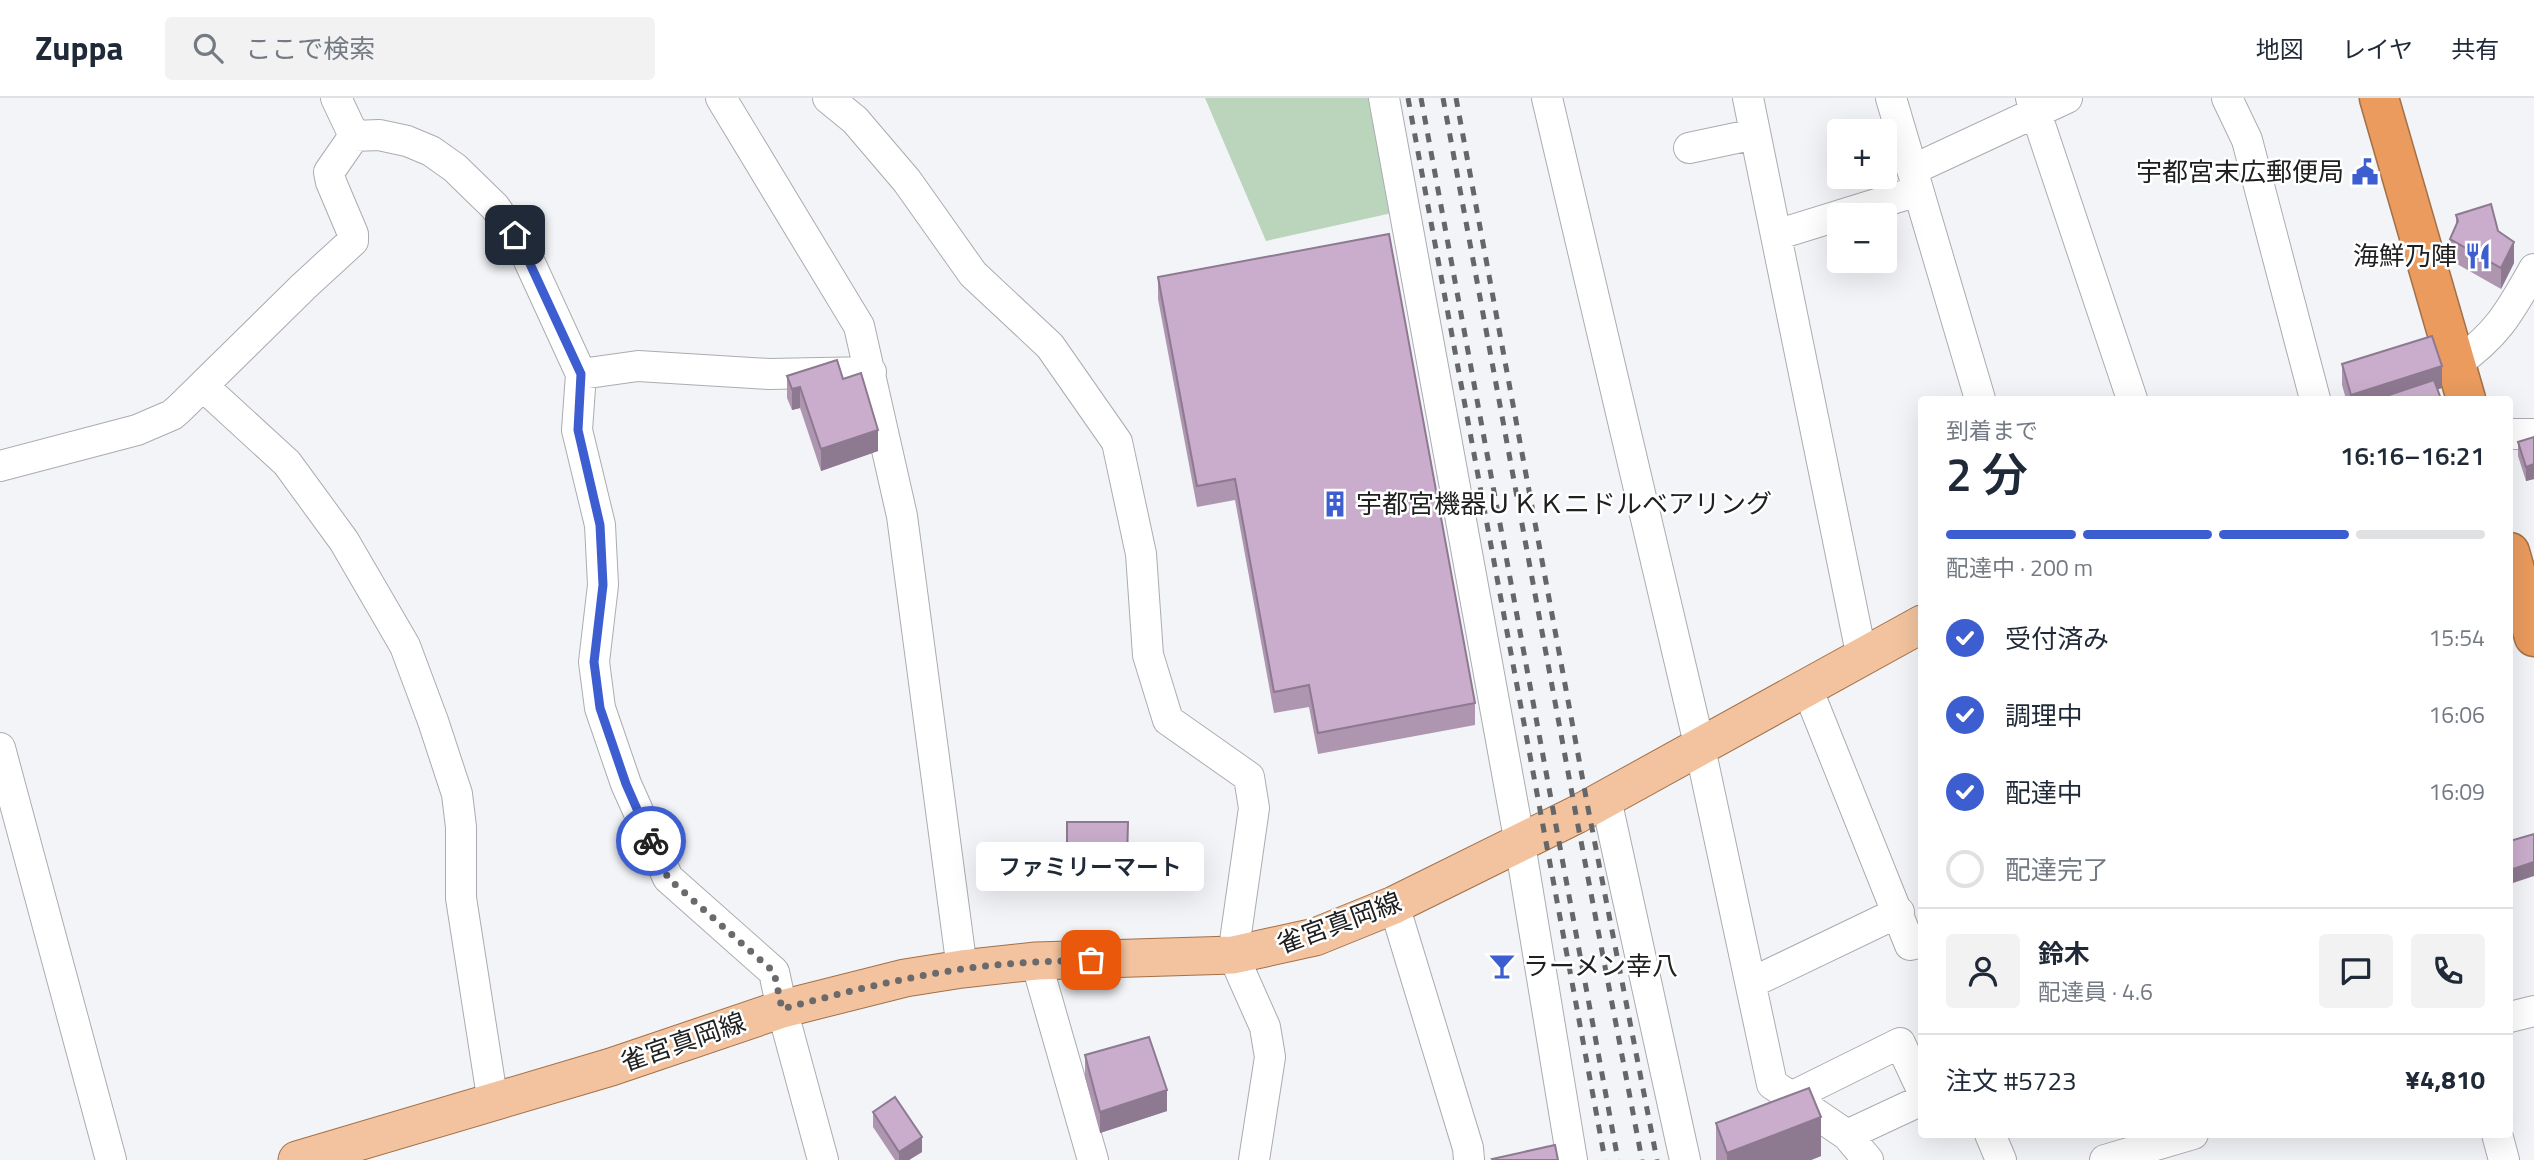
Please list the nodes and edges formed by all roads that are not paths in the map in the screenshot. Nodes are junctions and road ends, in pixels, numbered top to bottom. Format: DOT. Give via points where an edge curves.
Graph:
graph roads {
  1 [pos="336,98"];
  2 [pos="721,98"];
  3 [pos="828,98"];
  4 [pos="1384,98"];
  5 [pos="1547,98"];
  6 [pos="1748,98"];
  7 [pos="1891,98"];
  8 [pos="2067,98"];
  9 [pos="2227,98"];
  10 [pos="2379,98"];
  11 [pos="2033,105"];
  12 [pos="1755,134"];
  13 [pos="354,136"];
  14 [pos="1689,148"];
  15 [pos="1914,181"];
  16 [pos="1776,234"];
  17 [pos="2534,269"];
  18 [pos="871,372"];
  19 [pos="581,374"];
  20 [pos="2461,381"];
  21 [pos="203,386"];
  22 [pos="1979,396"];
  23 [pos="2131,396"];
  24 [pos="2314,396"];
  25 [pos="2513,434"];
  26 [pos="2534,434"];
  27 [pos="0,466"];
  28 [pos="2513,563"];
  29 [pos="1918,626"];
  30 [pos="2534,637"];
  31 [pos="1862,658"];
  32 [pos="1807,688"];
  33 [pos="0,748"];
  34 [pos="1700,748"];
  35 [pos="1606,799"];
  36 [pos="1520,844"];
  37 [pos="1394,905"];
  38 [pos="1899,912"];
  39 [pos="1918,943"];
  40 [pos="1233,955"];
  41 [pos="1036,961"];
  42 [pos="962,969"];
  43 [pos="1751,983"];
  44 [pos="782,1009"];
  45 [pos="2534,1011"];
  46 [pos="2513,1016"];
  47 [pos="1918,1081"];
  48 [pos="1791,1097"];
  49 [pos="493,1102"];
  50 [pos="1918,1102"];
  51 [pos="1847,1135"];
  52 [pos="1992,1138"];
  53 [pos="2166,1138"];
  54 [pos="2194,1138"];
  55 [pos="2498,1138"];
  56 [pos="2146,1141"];
  57 [pos="111,1160"];
  58 [pos="297,1160"];
  59 [pos="823,1160"];
  60 [pos="1093,1160"];
  61 [pos="1254,1160"];
  62 [pos="1469,1160"];
  63 [pos="1572,1160"];
  64 [pos="1685,1160"];
  65 [pos="1868,1160"];
  66 [pos="2001,1160"];
  67 [pos="2105,1160"];
  68 [pos="2200,1160"];
  69 [pos="2504,1160"];
  1 -- 13 [label="street"];
  2 -- 18 [label="street" via="859,326"];
  3 -- 40 [label="street" via="855,120 907,181 973,274 1050,346 1117,442 1141,554 1148,655 1168,720 1249,777 1254,808"];
  4 -- 36 [label="street"];
  5 -- 34 [label="street"];
  6 -- 12 [label="street"];
  7 -- 15 [label="street"];
  8 -- 11 [label="street"];
  9 -- 24 [label="street" via="2247,140"];
  10 -- 20 [label="highway"];
  11 -- 15 [label="street"];
  11 -- 23 [label="street"];
  12 -- 14 [label="street"];
  12 -- 16 [label="street"];
  13 -- 19 [label="street" via="379,135 431,150 495,207 525,253"];
  13 -- 21 [label="street" via="329,172 354,241"];
  15 -- 16 [label="street"];
  15 -- 22 [label="street"];
  16 -- 31 [label="street"];
  17 -- 20 [label="street"];
  18 -- 19 [label="street" via="769,374 638,366"];
  18 -- 42 [label="street" via="902,516"];
  19 -- 44 [label="street" via="578,430 600,525 603,585 594,662 600,708 626,784 668,878 774,972"];
  21 -- 27 [label="street" via="172,415 137,430"];
  21 -- 49 [label="street" via="287,463 344,541 405,646 457,794 461,898"];
  25 -- 26 [label="street"];
  28 -- 30 [label="highway"];
  29 -- 31 [label="main road, 雀宮真岡線"];
  31 -- 32 [label="main road, 雀宮真岡線"];
  32 -- 34 [label="main road, 雀宮真岡線"];
  32 -- 38 [label="street"];
  33 -- 57 [label="street"];
  34 -- 35 [label="main road, 雀宮真岡線"];
  34 -- 43 [label="street"];
  35 -- 36 [label="main road, 雀宮真岡線"];
  35 -- 64 [label="street"];
  36 -- 37 [label="main road, 雀宮真岡線"];
  36 -- 63 [label="street"];
  37 -- 40 [label="main road, 雀宮真岡線" via="1315,937"];
  37 -- 62 [label="street"];
  38 -- 39 [label="street" via="1910,945"];
  38 -- 43 [label="street"];
  40 -- 41 [label="main road, 雀宮真岡線"];
  40 -- 61 [label="street" via="1265,1027 1270,1057"];
  41 -- 42 [label="main road, 雀宮真岡線"];
  41 -- 60 [label="street"];
  42 -- 44 [label="main road, 雀宮真岡線" via="905,978"];
  43 -- 48 [label="street" via="1772,1084"];
  44 -- 49 [label="main road, 雀宮真岡線"];
  44 -- 59 [label="street"];
  45 -- 46 [label="street"];
  47 -- 48 [label="street" via="1900,1043"];
  48 -- 51 [label="street"];
  49 -- 58 [label="main road, 雀宮真岡線"];
  50 -- 51 [label="street"];
  51 -- 65 [label="street"];
  52 -- 66 [label="street"];
  53 -- 56 [label="street"];
  54 -- 68 [label="street"];
  55 -- 69 [label="street"];
  56 -- 67 [label="street"];
}
